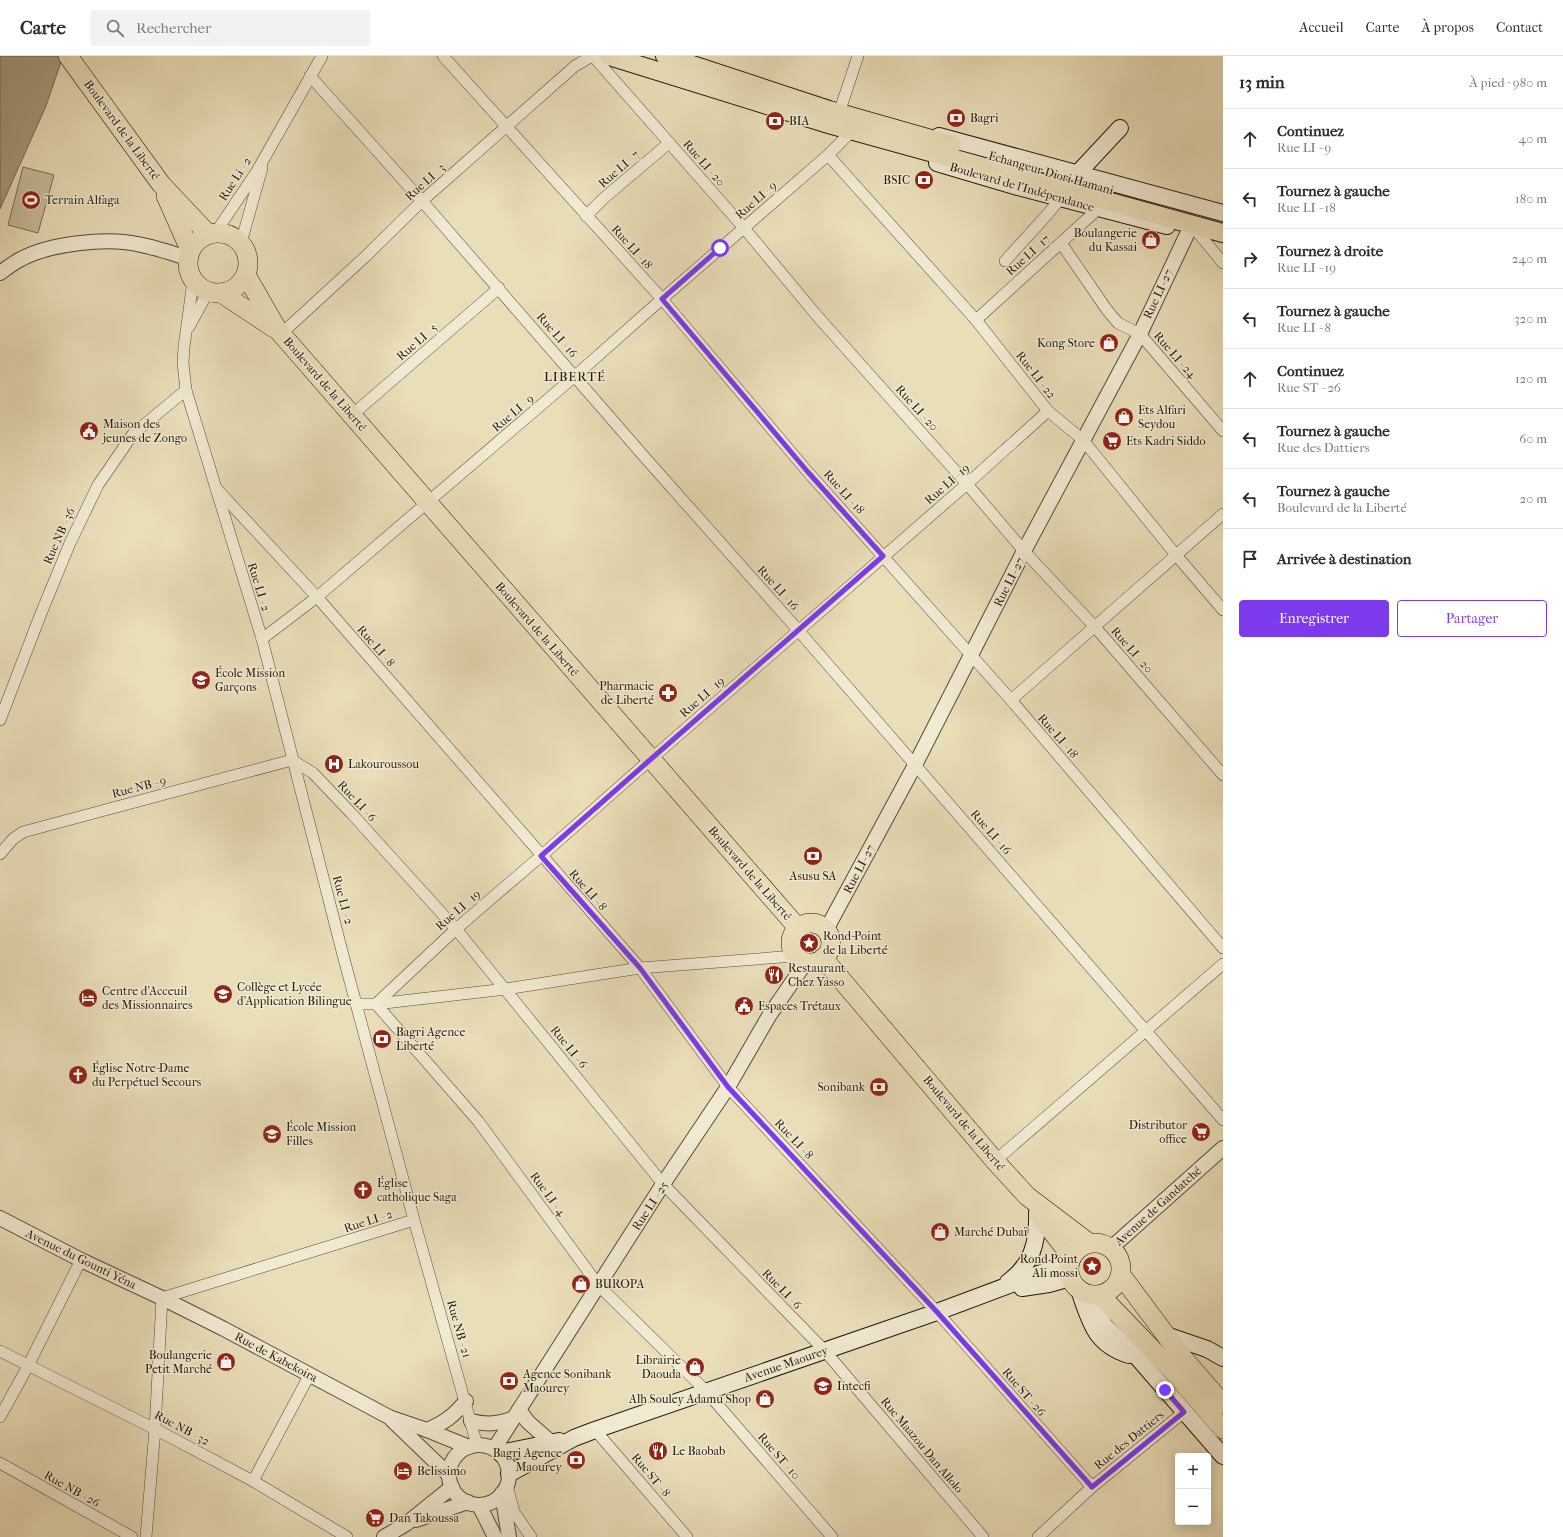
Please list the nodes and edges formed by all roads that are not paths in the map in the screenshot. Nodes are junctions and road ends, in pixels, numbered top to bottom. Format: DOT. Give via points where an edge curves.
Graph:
graph roads {
  1 [pos="68,56"];
  2 [pos="322,56"];
  3 [pos="443,56"];
  4 [pos="592,56"];
  5 [pos="609,56"];
  6 [pos="665,56"];
  7 [pos="858,56"];
  8 [pos="310,76"];
  9 [pos="831,114"];
  10 [pos="507,128"];
  11 [pos="1120,128"];
  12 [pos="878,131"];
  13 [pos="847,136"];
  14 [pos="669,143"];
  15 [pos="828,154"];
  16 [pos="265,156"];
  17 [pos="1078,173"];
  18 [pos="161,184"];
  19 [pos="1060,199"];
  20 [pos="422,201"];
  21 [pos="1098,209"];
  22 [pos="1223,213"];
  23 [pos="586,216"];
  24 [pos="1223,221"];
  25 [pos="744,228"];
  26 [pos="212,233"];
  27 [pos="1193,233"];
  28 [pos="1223,233"];
  29 [pos="1223,241"];
  30 [pos="241,243"];
  31 [pos="1061,243"];
  32 [pos="189,254"];
  33 [pos="1005,261"];
  34 [pos="1223,263"];
  35 [pos="0,273"];
  36 [pos="246,275"];
  37 [pos="193,281"];
  38 [pos="498,288"];
  39 [pos="214,293"];
  40 [pos="662,299"];
  41 [pos="976,320"];
  42 [pos="279,332"];
  43 [pos="186,333"];
  44 [pos="1140,334"];
  45 [pos="575,376"];
  46 [pos="186,390"];
  47 [pos="1048,411"];
  48 [pos="352,415"];
  49 [pos="1223,431"];
  50 [pos="1083,440"];
  51 [pos="967,484"];
  52 [pos="216,488"];
  53 [pos="427,502"];
  54 [pos="1223,514"];
  55 [pos="1024,551"];
  56 [pos="1176,555"];
  57 [pos="883,556"];
  58 [pos="317,597"];
  59 [pos="1223,610"];
  60 [pos="1095,627"];
  61 [pos="798,630"];
  62 [pos="262,639"];
  63 [pos="972,656"];
  64 [pos="1011,700"];
  65 [pos="0,720"];
  66 [pos="651,759"];
  67 [pos="292,760"];
  68 [pos="915,765"];
  69 [pos="1223,775"];
  70 [pos="0,854"];
  71 [pos="541,856"];
  72 [pos="798,928"];
  73 [pos="456,929"];
  74 [pos="826,930"];
  75 [pos="1223,948"];
  76 [pos="808,959"];
  77 [pos="1223,964"];
  78 [pos="640,968"];
  79 [pos="506,989"];
  80 [pos="357,1004"];
  81 [pos="376,1004"];
  82 [pos="1146,1031"];
  83 [pos="728,1087"];
  84 [pos="1223,1120"];
  85 [pos="1223,1148"];
  86 [pos="995,1161"];
  87 [pos="664,1184"];
  88 [pos="1027,1196"];
  89 [pos="1038,1213"];
  90 [pos="0,1218"];
  91 [pos="414,1220"];
  92 [pos="1089,1243"];
  93 [pos="1111,1248"];
  94 [pos="80,1260"];
  95 [pos="1121,1275"];
  96 [pos="1080,1280"];
  97 [pos="599,1286"];
  98 [pos="998,1289"];
  99 [pos="162,1298"];
  100 [pos="937,1312"];
  101 [pos="1166,1335"];
  102 [pos="825,1351"];
  103 [pos="0,1352"];
  104 [pos="1223,1358"];
  105 [pos="28,1366"];
  106 [pos="310,1374"];
  107 [pos="706,1391"];
  108 [pos="466,1400"];
  109 [pos="1223,1404"];
  110 [pos="1184,1412"];
  111 [pos="517,1414"];
  112 [pos="0,1417"];
  113 [pos="389,1417"];
  114 [pos="470,1421"];
  115 [pos="155,1428"];
  116 [pos="1223,1429"];
  117 [pos="427,1430"];
  118 [pos="595,1430"];
  119 [pos="574,1438"];
  120 [pos="552,1443"];
  121 [pos="473,1446"];
  122 [pos="497,1451"];
  123 [pos="1223,1456"];
  124 [pos="0,1463"];
  125 [pos="253,1481"];
  126 [pos="450,1481"];
  127 [pos="506,1485"];
  128 [pos="1092,1487"];
  129 [pos="473,1503"];
  130 [pos="406,1524"];
  131 [pos="132,1537"];
  132 [pos="146,1537"];
  133 [pos="347,1537"];
  134 [pos="384,1537"];
  135 [pos="495,1537"];
  136 [pos="509,1537"];
  137 [pos="531,1537"];
  138 [pos="687,1537"];
  139 [pos="832,1537"];
  140 [pos="983,1537"];
  141 [pos="1038,1537"];
  1 -- 18 [label="highway, Boulevard de la Liberté"];
  2 -- 8 [label="street"];
  3 -- 10 [label="street, Rue LI - 18"];
  4 -- 10 [label="street, Rue LI - 3" via="575,66"];
  4 -- 14 [label="street, Rue LI - 20"];
  5 -- 9 [label="main road, Boulevard de l'Indépendance"];
  6 -- 9 [label="main road, Boulevard de l'Indépendance"];
  7 -- 9 [label="street"];
  8 -- 16 [label="street"];
  8 -- 20 [label="street, Rue LI - 16"];
  9 -- 12 [label="main road, Boulevard de l'Indépendance"];
  9 -- 13 [label="main road, Boulevard de l'Indépendance"];
  9 -- 17 [label="main road, Boulevard de l'Indépendance"];
  10 -- 20 [label="street, Rue LI - 3"];
  10 -- 23 [label="street, Rue LI - 18"];
  11 -- 17 [label="main road"];
  12 -- 24 [label="main road, Echangeur Diori Hamani"];
  12 -- 28 [label="main road, Echangeur Diori Hamani"];
  13 -- 15 [label="street, Rue LI - 9"];
  13 -- 19 [label="main road, Boulevard de l'Indépendance"];
  14 -- 23 [label="street, Rue LI - 7"];
  14 -- 25 [label="street, Rue LI - 20"];
  15 -- 25 [label="street, Rue LI - 9"];
  15 -- 41 [label="street, Rue LI - 22"];
  16 -- 26 [label="street, Rue Li - 2"];
  16 -- 30 [label="street, Rue Li - 2"];
  17 -- 22 [label="main road, Boulevard de l'Indépendance"];
  18 -- 26 [label="highway, Boulevard de la Liberté"];
  18 -- 32 [label="highway, Boulevard de la Liberté"];
  19 -- 21 [label="main road, Boulevard de l'Indépendance"];
  19 -- 33 [label="street"];
  20 -- 38 [label="street, Rue LI - 16"];
  20 -- 42 [label="street, Rue LI - 3" via="366,256"];
  21 -- 27 [label="main road, Boulevard de l'Indépendance"];
  21 -- 31 [label="street, Rue LI - 17"];
  23 -- 40 [label="street, Rue LI - 18"];
  25 -- 40 [label="street, Rue LI - 9"];
  25 -- 51 [label="street, Rue LI - 20" via="818,317"];
  26 -- 30 [label="highway" via="225,233"];
  26 -- 32 [label="highway" via="197,240"];
  27 -- 29 [label="main road, Boulevard de l'Indépendance"];
  27 -- 34 [label="street"];
  27 -- 44 [label="street, Rue LI- 27"];
  30 -- 36 [label="highway" via="248,258"];
  31 -- 41 [label="street, Rue LI - 17"];
  31 -- 44 [label="street, Rue LI - 24" via="1118,323"];
  32 -- 35 [label="street" via="136,244 77,243 49,248 22,259"];
  32 -- 37 [label="highway" via="188,270"];
  36 -- 39 [label="highway" via="240,284 231,290"];
  36 -- 42 [label="highway, Boulevard de la Liberté"];
  37 -- 39 [label="highway" via="200,288"];
  37 -- 43 [label="street"];
  38 -- 45 [label="street, Rue LI - 16"];
  38 -- 48 [label="street, Rue LI - 5"];
  39 -- 42 [label="highway, Boulevard de la Liberté"];
  39 -- 43 [label="street"];
  40 -- 45 [label="street, Rue LI - 9"];
  40 -- 57 [label="street, Rue LI - 18" via="807,471"];
  41 -- 47 [label="street, Rue LI - 22"];
  42 -- 48 [label="highway, Boulevard de la Liberté"];
  43 -- 46 [label="street, Rue LI - 2" via="183,363"];
  44 -- 49 [label="street, Rue LI - 24"];
  44 -- 50 [label="street, Rue LI- 27"];
  45 -- 53 [label="street, Rue LI - 9"];
  45 -- 61 [label="street, Rue LI - 16"];
  46 -- 52 [label="street, Rue LI - 2"];
  46 -- 65 [label="street, Rue NB - 36" via="133,434 98,485 67,550"];
  47 -- 50 [label="street, Rue LI - 22"];
  47 -- 51 [label="street, Rue LI - 19"];
  48 -- 53 [label="highway, Boulevard de la Liberté"];
  50 -- 55 [label="street, Rue LI- 27"];
  50 -- 56 [label="street, Rue LI - 22"];
  51 -- 55 [label="street, Rue LI - 20"];
  51 -- 57 [label="street, Rue LI - 19"];
  52 -- 58 [label="street, Rue LI - 8"];
  52 -- 62 [label="street, Rue LI - 2"];
  53 -- 58 [label="street, Rue LI - 9"];
  53 -- 66 [label="highway, Boulevard de la Liberté"];
  54 -- 56 [label="street"];
  55 -- 60 [label="street, Rue LI - 20"];
  55 -- 63 [label="street, Rue LI- 27"];
  56 -- 59 [label="street, Rue LI - 22"];
  56 -- 60 [label="street"];
  57 -- 61 [label="street, Rue LI - 19"];
  57 -- 63 [label="street, Rue LI - 18"];
  58 -- 62 [label="street, Rue LI - 9"];
  58 -- 71 [label="street, Rue LI - 8"];
  60 -- 64 [label="street"];
  60 -- 69 [label="street, Rue LI - 20"];
  61 -- 66 [label="street, Rue LI - 19"];
  61 -- 68 [label="street, Rue LI - 16"];
  62 -- 67 [label="street, Rue LI - 2"];
  63 -- 64 [label="street, Rue LI - 18"];
  63 -- 68 [label="street, Rue LI- 27"];
  64 -- 75 [label="street, Rue LI - 18"];
  66 -- 71 [label="street, Rue LI - 19"];
  66 -- 72 [label="highway, Boulevard de la Liberté"];
  67 -- 70 [label="street, Rue NB - 9" via="23,832"];
  67 -- 73 [label="street, Rue LI - 6" via="312,773"];
  67 -- 80 [label="street, Rue LI - 2"];
  68 -- 74 [label="street, Rue LI- 27"];
  68 -- 82 [label="street, Rue LI - 16"];
  71 -- 73 [label="street, Rue LI - 19"];
  71 -- 78 [label="street, Rue LI - 8"];
  72 -- 74 [label="highway" via="809,923"];
  72 -- 76 [label="highway" via="794,932 791,944"];
  73 -- 79 [label="street, Rue LI - 6"];
  73 -- 81 [label="street, Rue LI - 19"];
  74 -- 76 [label="highway" via="831,941 828,954"];
  76 -- 78 [label="street"];
  76 -- 83 [label="street, Rue LI - 25" via="769,1016"];
  76 -- 86 [label="highway, Boulevard de la Liberté"];
  77 -- 82 [label="street"];
  78 -- 79 [label="street"];
  78 -- 83 [label="street, Rue LI - 8"];
  79 -- 81 [label="street"];
  79 -- 87 [label="street, Rue LI - 6"];
  80 -- 81 [label="street"];
  80 -- 91 [label="street, Rue LI - 2"];
  81 -- 97 [label="street, Rue LI - 4" via="478,1121"];
  82 -- 84 [label="street, Rue LI - 16"];
  82 -- 86 [label="street"];
  83 -- 87 [label="street, Rue LI - 25"];
  83 -- 100 [label="street, Rue LI - 8"];
  85 -- 93 [label="street, Avenue de Gandatché"];
  86 -- 88 [label="highway, Boulevard de la Liberté"];
  87 -- 97 [label="street, Rue LI - 25"];
  87 -- 102 [label="street, Rue LI - 6"];
  88 -- 89 [label="highway, Boulevard de la Liberté"];
  88 -- 92 [label="highway, Boulevard de la Liberté"];
  89 -- 96 [label="highway, Boulevard de la Liberté"];
  89 -- 98 [label="main road" via="1036,1243 1024,1267"];
  90 -- 94 [label="street, Avenue du Gounti Yéna"];
  91 -- 99 [label="street, Rue LI - 2"];
  91 -- 108 [label="street, Rue NB - 21"];
  92 -- 93 [label="highway" via="1104,1244"];
  92 -- 96 [label="highway" via="1082,1246"];
  93 -- 95 [label="highway" via="1120,1260"];
  94 -- 99 [label="street, Avenue du Gounti Yéna"];
  94 -- 105 [label="street"];
  95 -- 96 [label="highway" via="1114,1288 1107,1292"];
  95 -- 101 [label="highway"];
  96 -- 98 [label="main road, Avenue Maourey"];
  96 -- 110 [label="main road, Boulevard de la Liberté" via="1089,1320 1094,1330 1109,1346 1137,1357"];
  96 -- 116 [label="highway, Boulevard de la Liberté" via="1170,1368"];
  97 -- 107 [label="street, Rue LI - 4"];
  97 -- 111 [label="street, Rue LI - 25"];
  98 -- 100 [label="main road, Avenue Maourey"];
  99 -- 106 [label="street, Rue de Kabekoira"];
  99 -- 115 [label="street"];
  100 -- 102 [label="main road, Avenue Maourey"];
  100 -- 128 [label="street, Rue ST - 26"];
  101 -- 104 [label="main road" via="1207,1349"];
  101 -- 109 [label="highway"];
  102 -- 107 [label="main road, Avenue Maourey"];
  102 -- 140 [label="street, Rue Maazou Dan Allolo"];
  103 -- 105 [label="street, Rue NB - 32"];
  105 -- 112 [label="street"];
  105 -- 115 [label="street, Rue NB - 32"];
  106 -- 113 [label="street, Rue de Kabekoira"];
  106 -- 125 [label="street"];
  107 -- 118 [label="main road, Avenue Maourey"];
  107 -- 139 [label="street, Rue ST - 10"];
  108 -- 114 [label="street, Rue NB - 21"];
  108 -- 117 [label="street" via="443,1424"];
  110 -- 123 [label="main road, Boulevard de la Liberté"];
  110 -- 128 [label="street, Rue des Dattiers"];
  111 -- 114 [label="street" via="501,1423"];
  111 -- 120 [label="street"];
  111 -- 122 [label="street, Rue LI - 25"];
  113 -- 117 [label="street, Rue de Kabekoira"];
  113 -- 126 [label="street, Rue de Kabekoira"];
  114 -- 121 [label="street, Rue NB - 21"];
  115 -- 125 [label="street, Rue NB - 32"];
  115 -- 132 [label="street"];
  117 -- 121 [label="street, Rue de Kabekoira"];
  118 -- 119 [label="main road, Avenue Maourey"];
  118 -- 138 [label="street, Rue ST - 8"];
  119 -- 120 [label="main road, Avenue Maourey"];
  119 -- 127 [label="main road, Avenue Maourey"];
  120 -- 122 [label="main road, Avenue Maourey"];
  121 -- 122 [label="street" via="486,1446"];
  121 -- 126 [label="street" via="462,1450 452,1461"];
  122 -- 127 [label="street" via="504,1460"];
  124 -- 131 [label="street, Rue NB - 26"];
  125 -- 133 [label="street, Rue NB - 32"];
  126 -- 129 [label="street" via="455,1493"];
  126 -- 130 [label="street"];
  127 -- 129 [label="street" via="496,1500"];
  127 -- 136 [label="street"];
  127 -- 137 [label="street" via="514,1512"];
  128 -- 141 [label="street, Rue des Dattiers"];
  129 -- 130 [label="street"];
  129 -- 135 [label="street"];
  130 -- 134 [label="street"];
}
